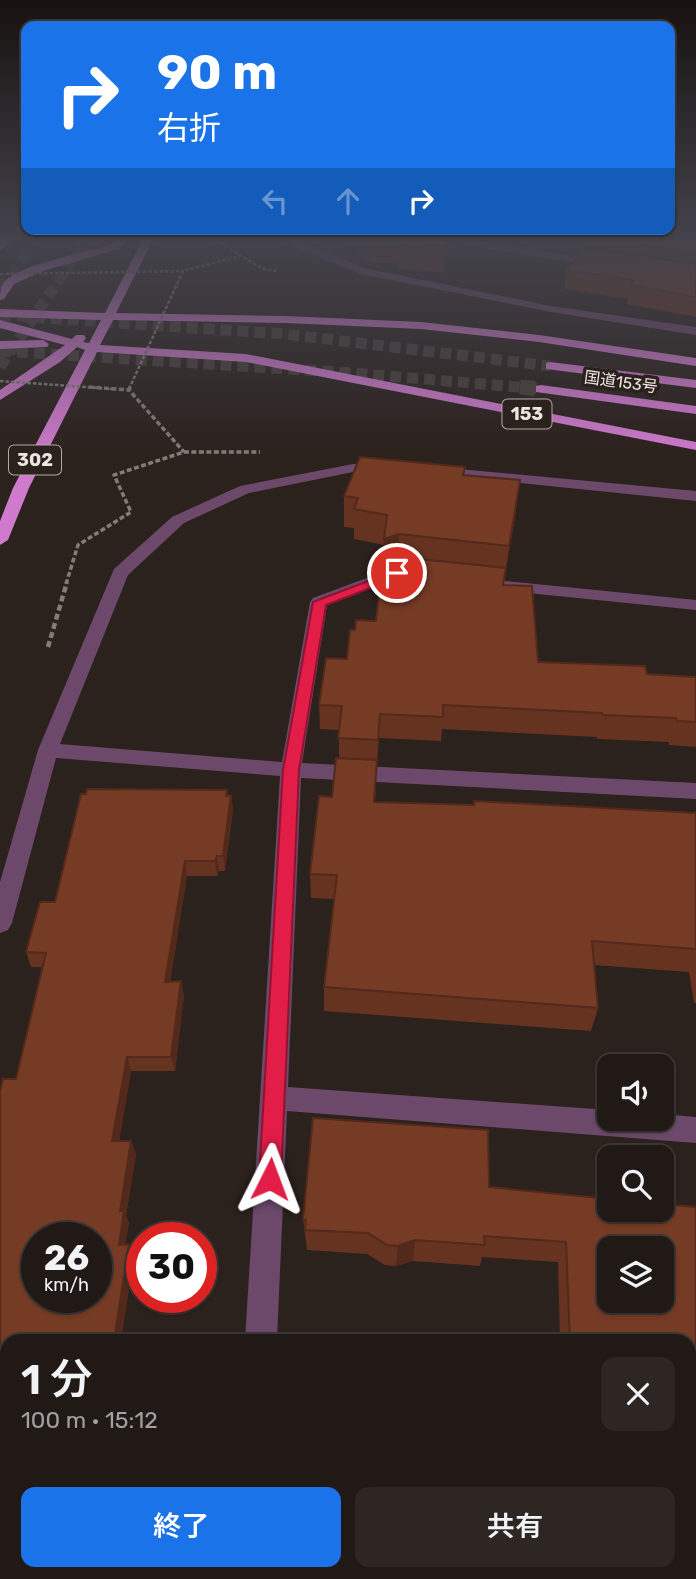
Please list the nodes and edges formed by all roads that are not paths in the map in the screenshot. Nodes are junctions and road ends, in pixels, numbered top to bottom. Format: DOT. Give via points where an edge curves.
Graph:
graph roads {
  1 [pos="111,311"];
  2 [pos="562,311"];
  3 [pos="0,313"];
  4 [pos="107,318"];
  5 [pos="0,324"];
  6 [pos="696,331"];
  7 [pos="0,337"];
  8 [pos="26,343"];
  9 [pos="0,345"];
  10 [pos="73,345"];
  11 [pos="93,348"];
  12 [pos="696,362"];
  13 [pos="550,366"];
  14 [pos="65,370"];
  15 [pos="696,384"];
  16 [pos="541,389"];
  17 [pos="0,396"];
  18 [pos="696,410"];
  19 [pos="696,446"];
  20 [pos="21,488"];
  21 [pos="696,496"];
  22 [pos="0,517"];
  23 [pos="0,540"];
  24 [pos="424,576"];
  25 [pos="490,584"];
  26 [pos="696,605"];
  27 [pos="47,750"];
  28 [pos="291,770"];
  29 [pos="696,792"];
  30 [pos="0,923"];
  31 [pos="274,1098"];
  32 [pos="696,1130"];
  33 [pos="261,1334"];
  1 -- 4 [label="highway, 302"];
  2 -- 6 [label="street"];
  3 -- 4 [label="highway"];
  4 -- 10 [label="highway, 302"];
  4 -- 11 [label="highway, 302"];
  4 -- 12 [label="highway" via="383,323 554,339"];
  5 -- 10 [label="highway, 153"];
  7 -- 8 [label="highway, 153"];
  8 -- 9 [label="highway, 153"];
  8 -- 10 [label="highway, 153"];
  8 -- 14 [label="highway, 153"];
  10 -- 11 [label="highway, 153"];
  10 -- 14 [label="highway, 302"];
  11 -- 14 [label="highway, 302"];
  11 -- 19 [label="highway, 153" via="246,358"];
  13 -- 15 [label="highway, 国道153号"];
  14 -- 17 [label="highway, 302"];
  14 -- 20 [label="highway, 302"];
  16 -- 18 [label="highway, 国道153号 / 153"];
  20 -- 22 [label="highway"];
  20 -- 23 [label="highway, 302"];
  21 -- 27 [label="street" via="353,468 245,489 178,520 120,573"];
  24 -- 28 [label="street" via="397,573 319,602"];
  25 -- 26 [label="street"];
  27 -- 28 [label="street"];
  27 -- 30 [label="street"];
  28 -- 29 [label="street"];
  28 -- 31 [label="street"];
  31 -- 32 [label="street"];
  31 -- 33 [label="street"];
}
